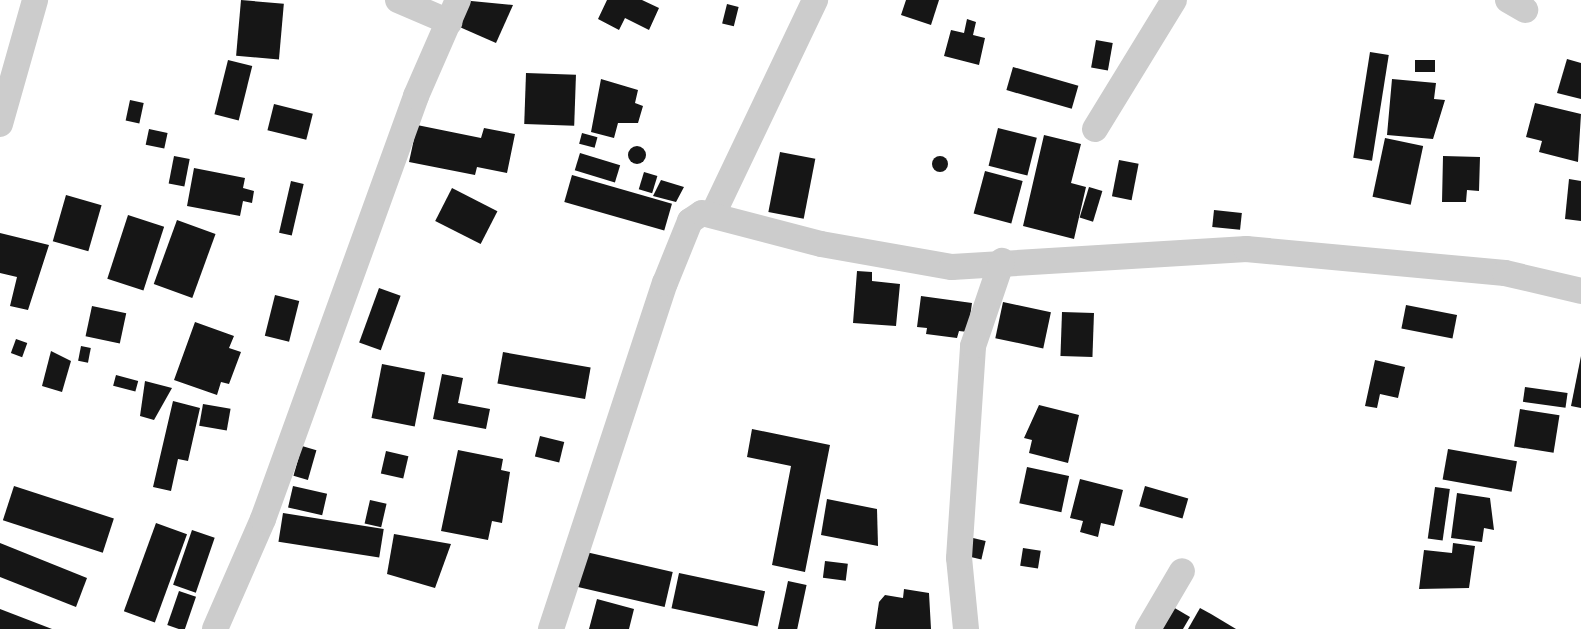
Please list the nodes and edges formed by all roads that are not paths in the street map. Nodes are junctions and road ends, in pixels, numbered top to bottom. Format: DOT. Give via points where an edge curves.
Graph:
graph roads {
  1 [pos="35,0"];
  2 [pos="398,0"];
  3 [pos="816,0"];
  4 [pos="1174,0"];
  5 [pos="453,11"];
  6 [pos="0,124"];
  7 [pos="1095,129"];
  8 [pos="714,212"];
  9 [pos="1002,261"];
  10 [pos="1581,291"];
  11 [pos="1182,571"];
  12 [pos="215,629"];
  13 [pos="551,629"];
  14 [pos="965,629"];
  15 [pos="1148,629"];
  1 -- 6 [label="street"];
  2 -- 5 [label="street"];
  3 -- 8 [label="street"];
  4 -- 7 [label="street"];
  5 -- 12 [label="street" via="263,519"];
  8 -- 9 [label="street" via="900,259 952,267"];
  8 -- 13 [label="street" via="690,222 665,283"];
  9 -- 10 [label="street" via="1114,260 1246,249 1505,273"];
  9 -- 14 [label="street" via="973,346 959,558"];
  11 -- 15 [label="street"];
}
